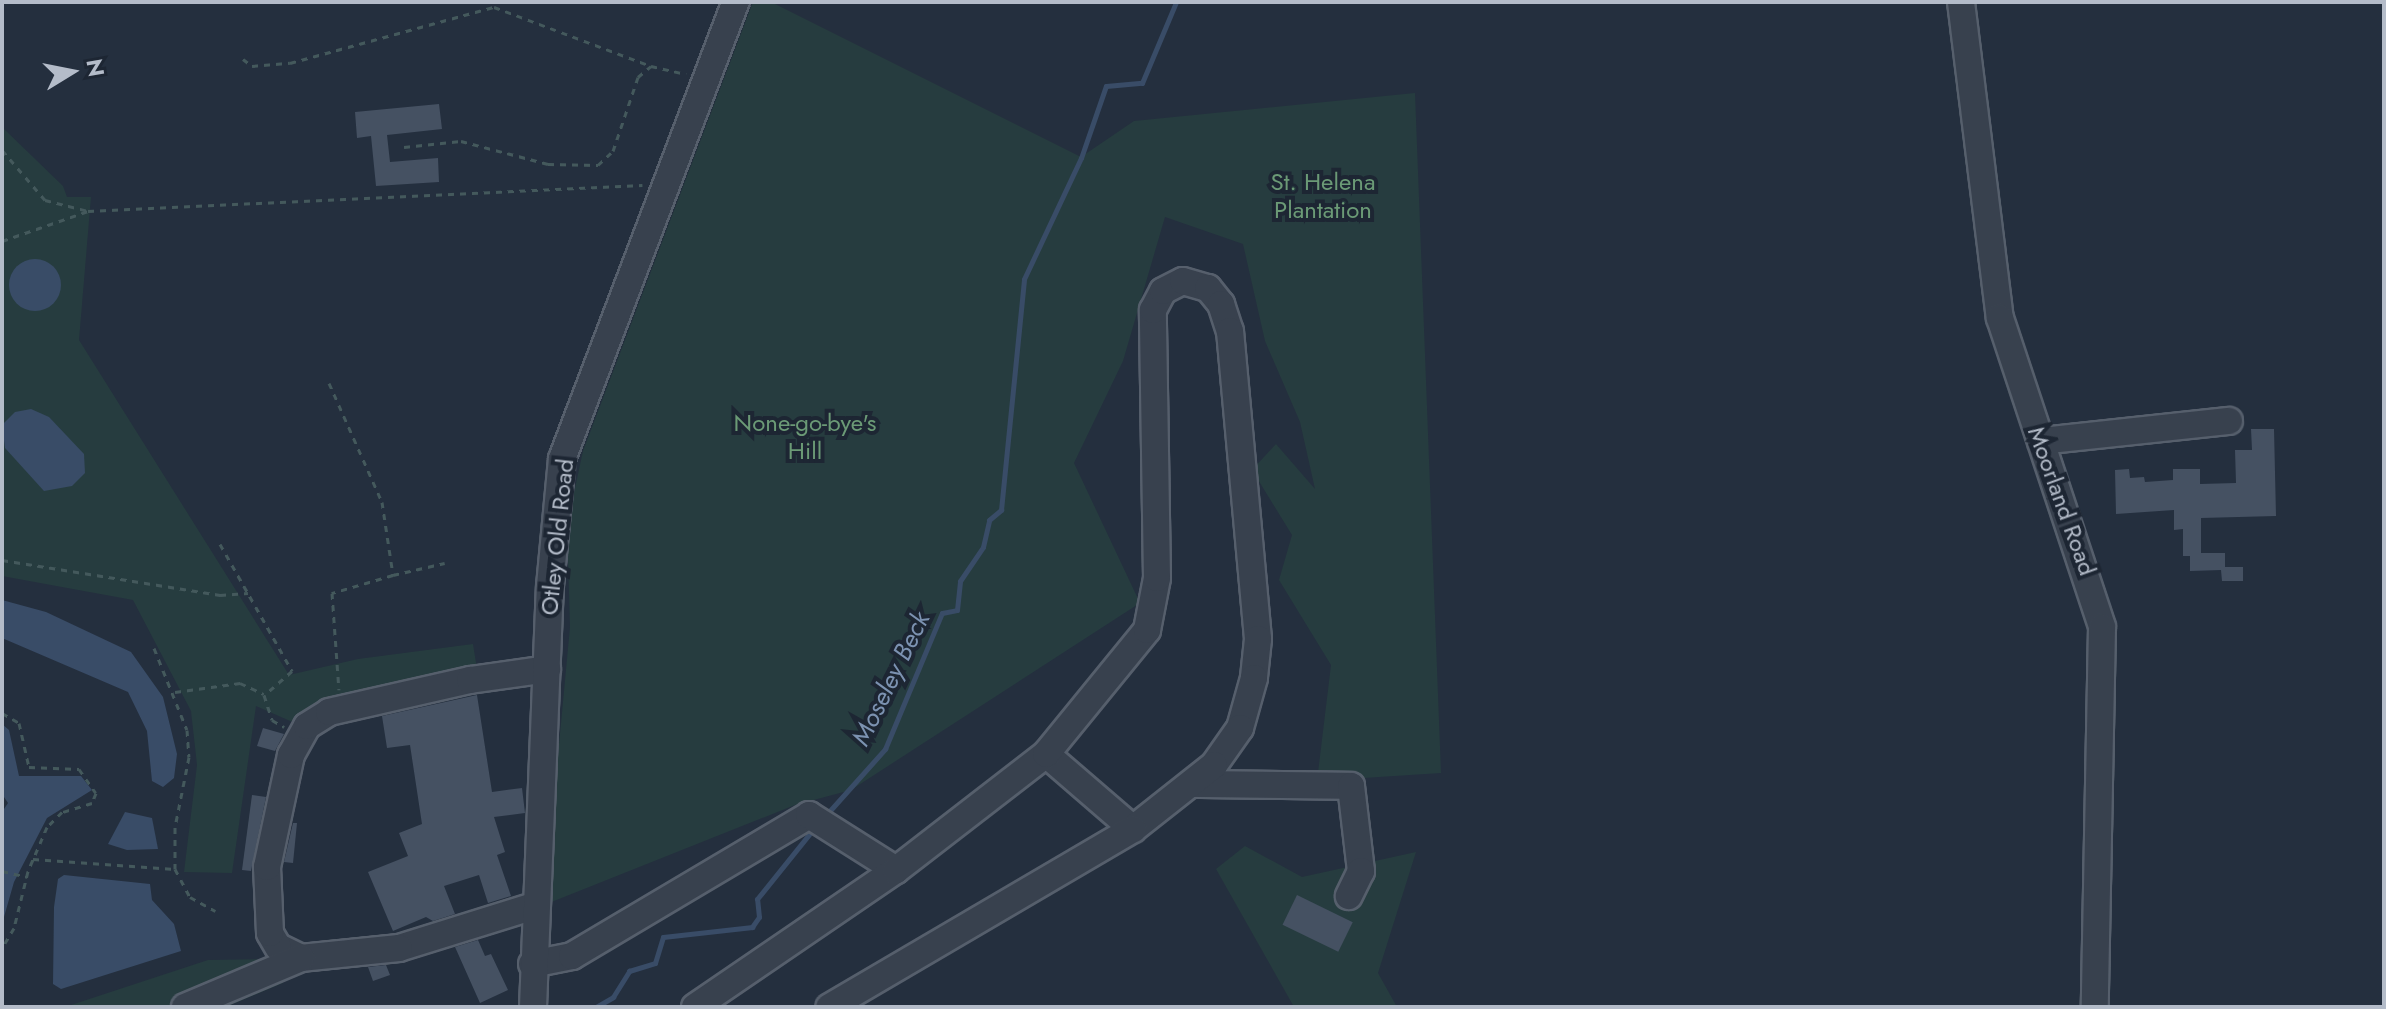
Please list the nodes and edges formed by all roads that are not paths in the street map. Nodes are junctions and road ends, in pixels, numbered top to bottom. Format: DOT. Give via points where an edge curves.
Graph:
graph roads {
  1 [pos="736,2"];
  2 [pos="1961,2"];
  3 [pos="2229,421"];
  4 [pos="2041,441"];
  5 [pos="547,669"];
  6 [pos="1046,754"];
  7 [pos="1193,784"];
  8 [pos="1133,829"];
  9 [pos="896,870"];
  10 [pos="1349,896"];
  11 [pos="534,906"];
  12 [pos="301,958"];
  13 [pos="532,964"];
  14 [pos="185,1007"];
  15 [pos="533,1007"];
  16 [pos="695,1007"];
  17 [pos="829,1007"];
  18 [pos="2095,1007"];
  1 -- 5 [label="street, Otley Old Road" via="562,459"];
  2 -- 4 [label="street, Moorland Road" via="2000,318"];
  3 -- 4 [label="street"];
  4 -- 18 [label="street, Moorland Road" via="2102,627"];
  5 -- 11 [label="street, Otley Old Road"];
  5 -- 12 [label="street" via="341,709 307,726 291,755 267,867 270,933 278,947"];
  6 -- 7 [label="street" via="1147,630 1157,578 1153,310 1163,291 1183,281 1208,288 1221,304 1230,331 1258,639 1240,728"];
  6 -- 8 [label="street"];
  6 -- 9 [label="street"];
  7 -- 8 [label="street"];
  7 -- 10 [label="street" via="1351,786 1361,871"];
  8 -- 17 [label="street"];
  9 -- 13 [label="street" via="809,815 572,956"];
  9 -- 16 [label="street"];
  11 -- 12 [label="street" via="399,948"];
  11 -- 13 [label="street, Otley Old Road"];
  12 -- 14 [label="street"];
  13 -- 15 [label="street, Otley Old Road"];
}
